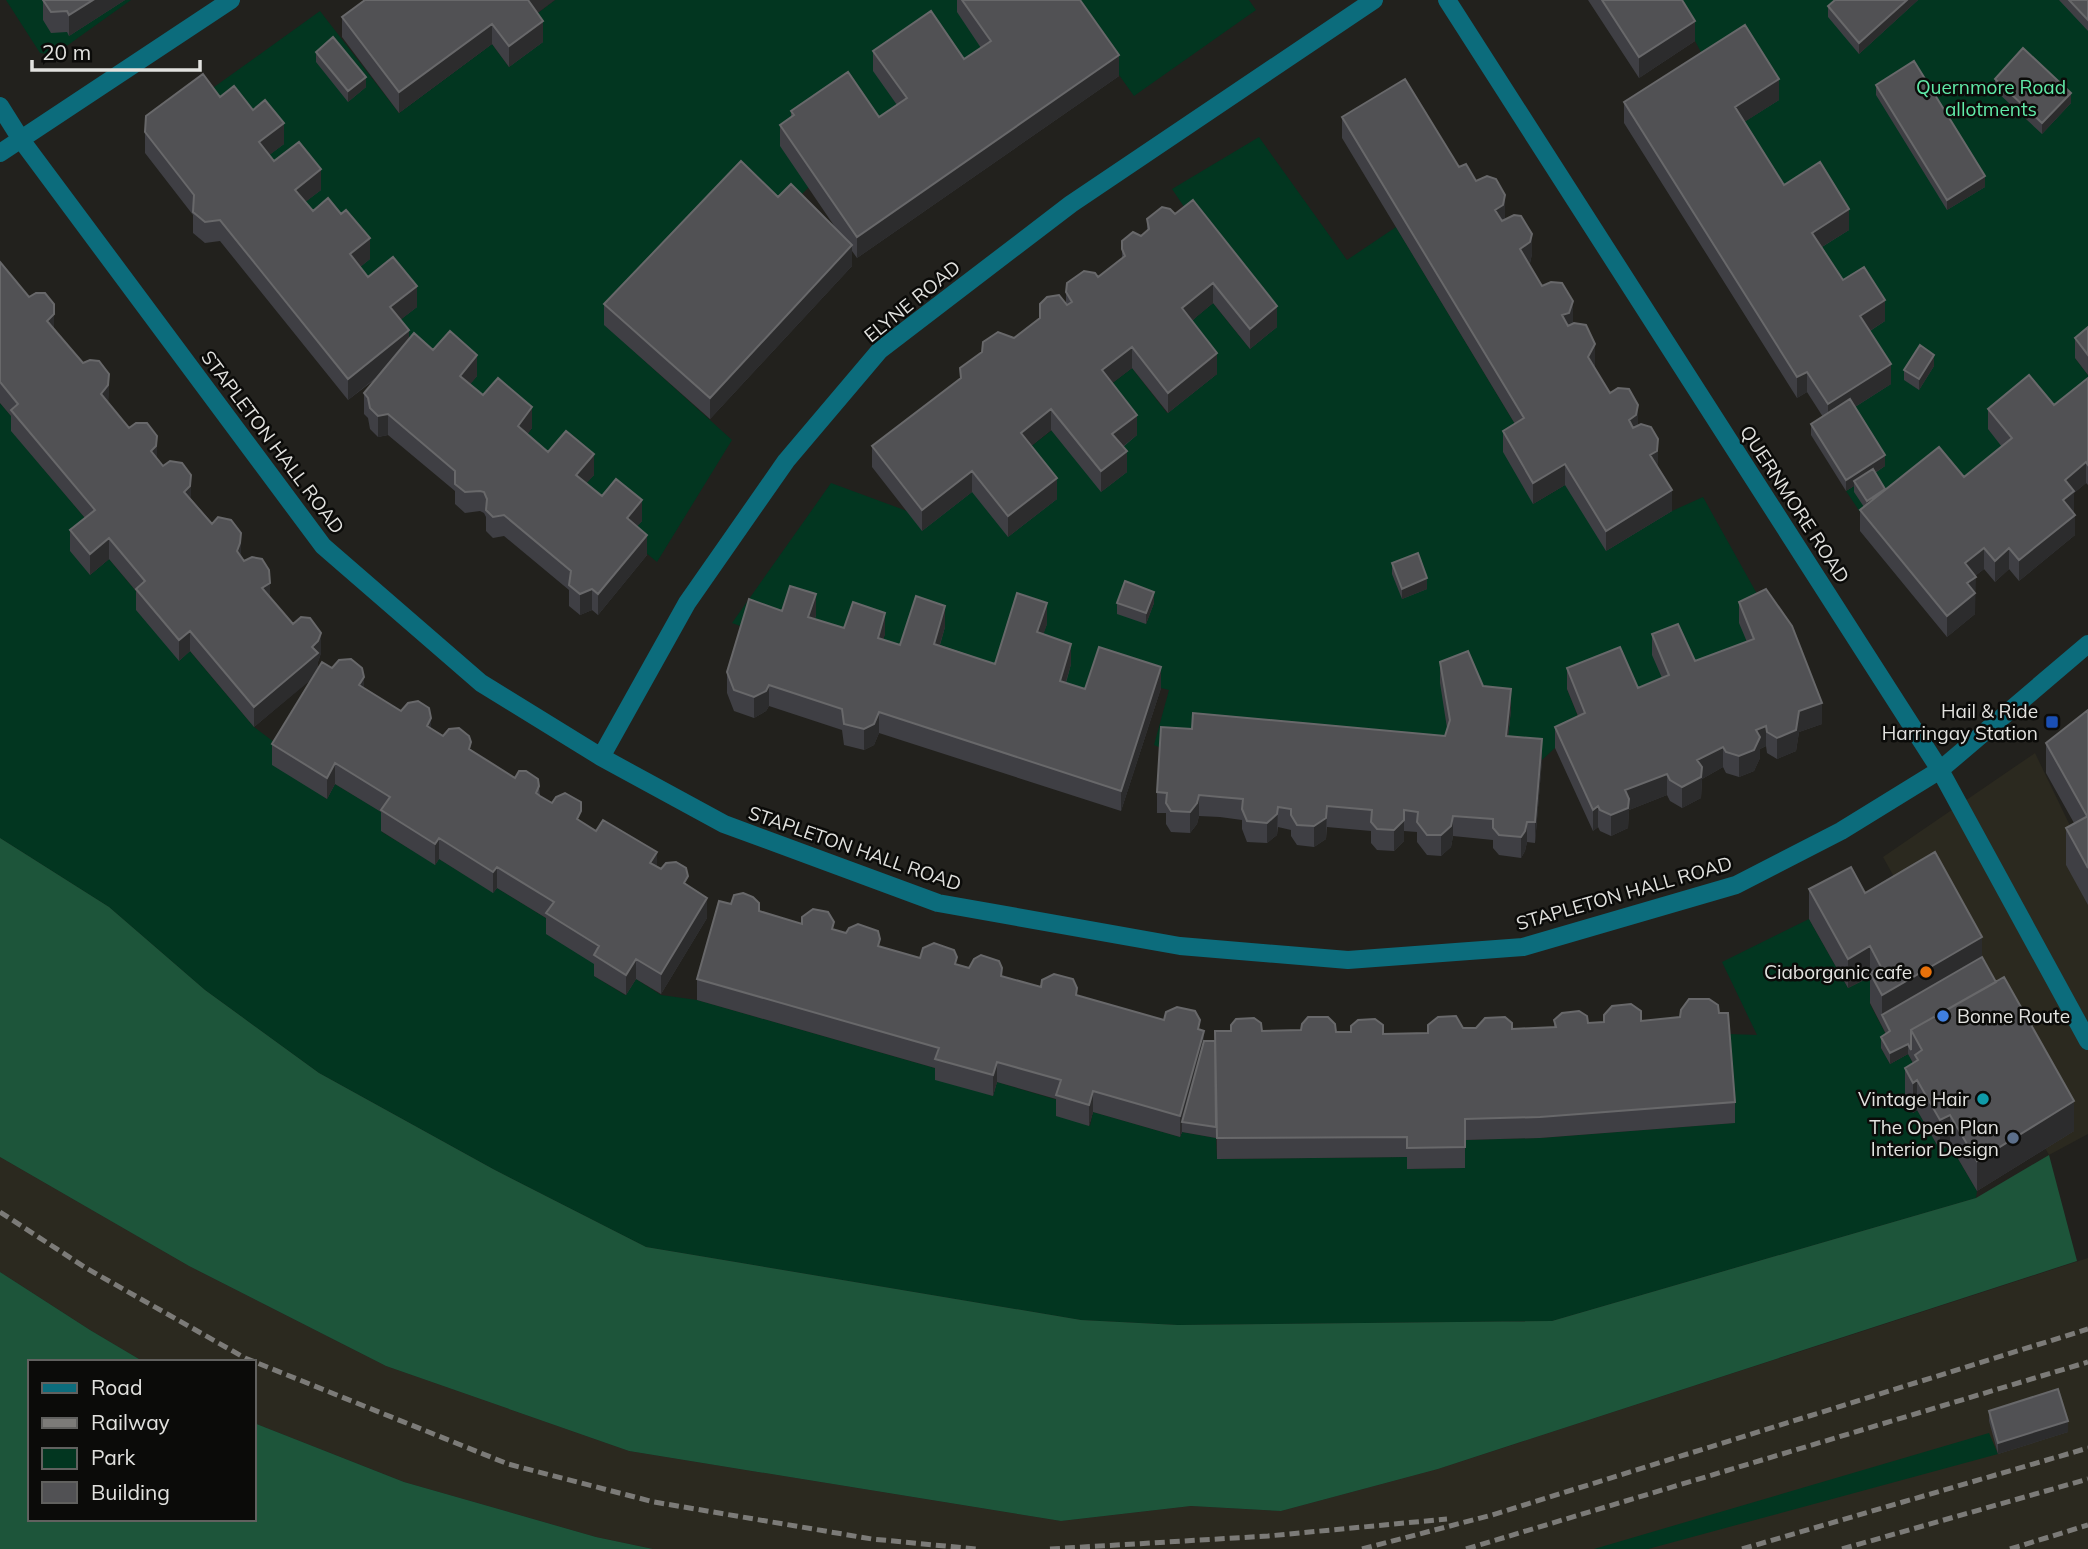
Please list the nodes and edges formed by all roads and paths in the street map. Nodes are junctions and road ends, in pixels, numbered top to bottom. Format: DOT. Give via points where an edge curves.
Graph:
graph roads {
  1 [pos="230,0"];
  2 [pos="1374,0"];
  3 [pos="1447,0"];
  4 [pos="0,106"];
  5 [pos="22,141"];
  6 [pos="0,153"];
  7 [pos="2088,644"];
  8 [pos="601,757"];
  9 [pos="1940,769"];
  10 [pos="2088,1041"];
  1 -- 5 [label="street"];
  2 -- 8 [label="street, ELYNE ROAD" via="1071,204 880,350 786,461 687,603"];
  3 -- 9 [label="street, QUERNMORE ROAD"];
  4 -- 5 [label="street, STAPLETON HALL ROAD"];
  5 -- 6 [label="street"];
  5 -- 8 [label="street, STAPLETON HALL ROAD" via="323,546 481,683"];
  7 -- 9 [label="street, STAPLETON HALL ROAD"];
  8 -- 9 [label="street, STAPLETON HALL ROAD" via="724,824 938,903 1180,946 1348,960 1523,947 1735,885 1841,831"];
  9 -- 10 [label="street, QUERNMORE ROAD"];
}
